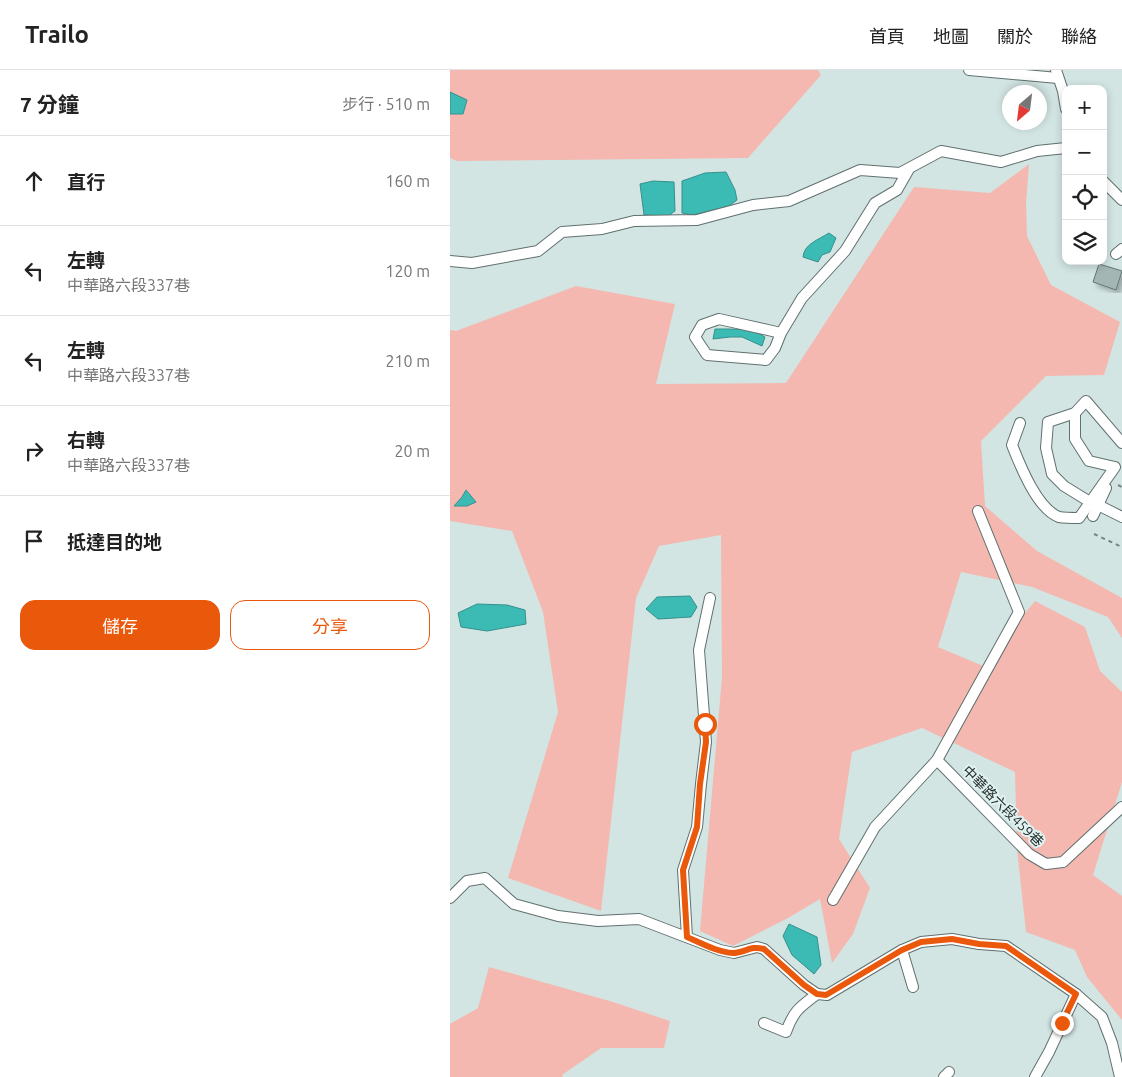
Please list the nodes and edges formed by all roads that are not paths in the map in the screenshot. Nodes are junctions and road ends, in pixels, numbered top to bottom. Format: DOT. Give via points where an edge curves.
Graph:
graph roads {
  1 [pos="969,70"];
  2 [pos="1057,74"];
  3 [pos="1062,88"];
  4 [pos="1062,148"];
  5 [pos="910,168"];
  6 [pos="1107,185"];
  7 [pos="1122,200"];
  8 [pos="450,261"];
  9 [pos="781,333"];
  10 [pos="1075,412"];
  11 [pos="1020,423"];
  12 [pos="1122,443"];
  13 [pos="1118,463"];
  14 [pos="1094,504"];
  15 [pos="978,511"];
  16 [pos="1093,516"];
  17 [pos="1122,517"];
  18 [pos="710,598"];
  19 [pos="937,760"];
  20 [pos="1122,807"];
  21 [pos="450,898"];
  22 [pos="834,900"];
  23 [pos="687,937"];
  24 [pos="902,950"];
  25 [pos="913,987"];
  26 [pos="817,994"];
  27 [pos="1076,994"];
  28 [pos="764,1022"];
  29 [pos="1035,1077"];
  30 [pos="1120,1077"];
  1 -- 2 [label="street"];
  2 -- 3 [label="street"];
  4 -- 5 [label="street" via="1037,151 1001,162 941,151"];
  5 -- 8 [label="street" via="900,173 860,170 789,201 753,205 697,220 634,221 602,229 562,232 538,250 472,263"];
  5 -- 9 [label="street" via="897,190 875,203 845,251 802,298"];
  6 -- 7 [label="street"];
  9 -- 9 [label="street" via="719,319 702,325 695,337 708,355 766,360"];
  10 -- 12 [label="street" via="1086,401"];
  10 -- 13 [label="street" via="1075,439 1089,461"];
  10 -- 14 [label="street" via="1048,422 1046,448 1052,474 1064,486"];
  11 -- 14 [label="street" via="1012,445 1024,476 1044,507 1059,517 1079,518"];
  13 -- 14 [label="street"];
  14 -- 16 [label="street"];
  14 -- 17 [label="street"];
  15 -- 19 [label="street" via="1020,612"];
  18 -- 23 [label="street" via="700,650 706,742 697,827 683,870"];
  19 -- 20 [label="street, 中華路六段459巷" via="1028,854 1046,864 1063,862"];
  19 -- 22 [label="street" via="875,828"];
  21 -- 23 [label="street" via="468,881 485,878 514,904 558,916 598,921 639,919"];
  23 -- 26 [label="street" via="734,953 757,947 764,949"];
  24 -- 25 [label="street"];
  24 -- 26 [label="street" via="826,995"];
  24 -- 27 [label="street" via="921,942 952,939 1006,946"];
  26 -- 28 [label="street" via="796,1010 786,1032"];
  27 -- 29 [label="street"];
  27 -- 30 [label="street" via="1102,1017"];
}
